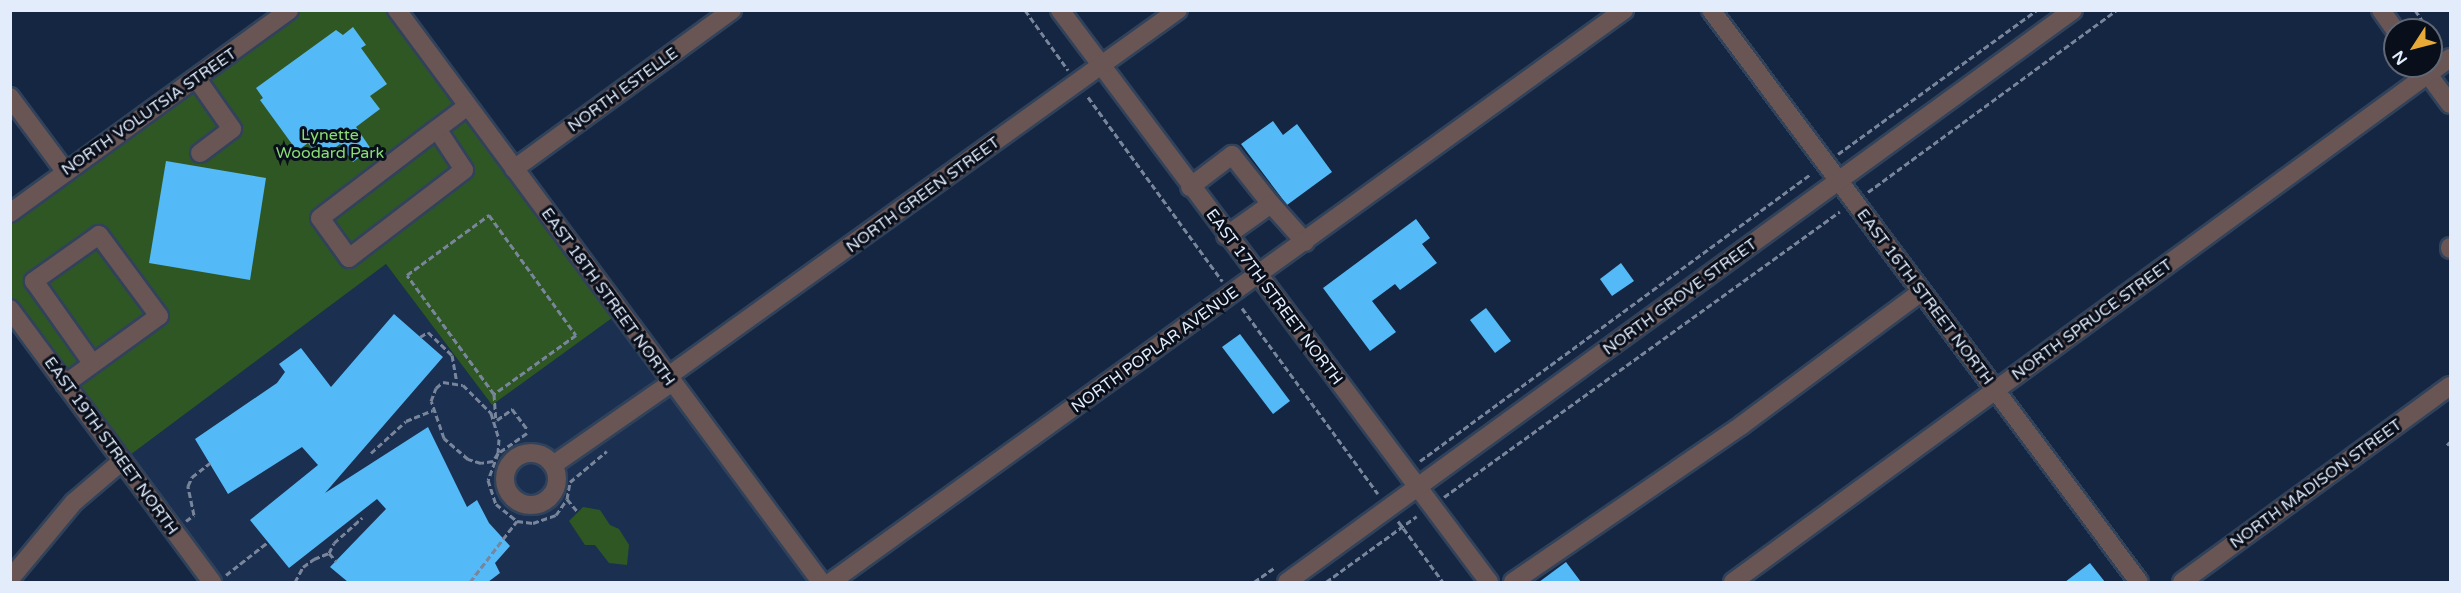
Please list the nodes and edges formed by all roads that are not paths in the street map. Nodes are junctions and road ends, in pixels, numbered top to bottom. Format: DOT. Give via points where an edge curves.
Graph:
graph roads {
  1 [pos="289,10"];
  2 [pos="397,10"];
  3 [pos="732,10"];
  4 [pos="1060,10"];
  5 [pos="1178,10"];
  6 [pos="1624,10"];
  7 [pos="1711,10"];
  8 [pos="2073,10"];
  9 [pos="1102,66"];
  10 [pos="2414,78"];
  11 [pos="2431,78"];
  12 [pos="197,79"];
  13 [pos="10,97"];
  14 [pos="2451,104"];
  15 [pos="467,106"];
  16 [pos="437,129"];
  17 [pos="200,153"];
  18 [pos="514,170"];
  19 [pos="65,171"];
  20 [pos="1839,182"];
  21 [pos="1190,187"];
  22 [pos="1271,204"];
  23 [pos="10,213"];
  24 [pos="1227,236"];
  25 [pos="1305,242"];
  26 [pos="1257,277"];
  27 [pos="1921,292"];
  28 [pos="10,309"];
  29 [pos="92,363"];
  30 [pos="669,380"];
  31 [pos="65,384"];
  32 [pos="2451,386"];
  33 [pos="1995,391"];
  34 [pos="122,461"];
  35 [pos="553,465"];
  36 [pos="1419,487"];
  37 [pos="10,579"];
  38 [pos="218,579"];
  39 [pos="820,582"];
  40 [pos="831,582"];
  41 [pos="1287,582"];
  42 [pos="1489,582"];
  43 [pos="1513,582"];
  44 [pos="1733,582"];
  45 [pos="2139,582"];
  46 [pos="2182,582"];
  1 -- 12 [label="street, NORTH VOLUTSIA STREET"];
  2 -- 15 [label="street, EAST 18TH STREET NORTH"];
  3 -- 18 [label="street, NORTH ESTELLE"];
  4 -- 9 [label="street, EAST 17TH STREET NORTH"];
  5 -- 9 [label="street, NORTH GREEN STREET"];
  6 -- 25 [label="street, NORTH POPLAR AVENUE"];
  7 -- 20 [label="street, EAST 16TH STREET NORTH"];
  8 -- 20 [label="street, NORTH GROVE STREET"];
  9 -- 21 [label="street, EAST 17TH STREET NORTH"];
  9 -- 30 [label="street, NORTH GREEN STREET"];
  10 -- 33 [label="street, NORTH SPRUCE STREET"];
  11 -- 14 [label="street"];
  12 -- 17 [label="street" via="232,129"];
  12 -- 19 [label="street, NORTH VOLUTSIA STREET"];
  13 -- 19 [label="street"];
  15 -- 16 [label="street"];
  15 -- 18 [label="street, EAST 18TH STREET NORTH"];
  16 -- 16 [label="street" via="320,218 349,258 464,170"];
  18 -- 30 [label="street, EAST 18TH STREET NORTH"];
  19 -- 23 [label="street, NORTH VOLUTSIA STREET"];
  20 -- 27 [label="street, EAST 16TH STREET NORTH"];
  20 -- 36 [label="street, NORTH GROVE STREET"];
  21 -- 22 [label="street" via="1232,155"];
  21 -- 24 [label="street, EAST 17TH STREET NORTH"];
  22 -- 24 [label="street"];
  22 -- 25 [label="street"];
  24 -- 26 [label="street, EAST 17TH STREET NORTH"];
  25 -- 26 [label="street, NORTH POPLAR AVENUE"];
  26 -- 36 [label="street, EAST 17TH STREET NORTH"];
  26 -- 40 [label="street, NORTH POPLAR AVENUE"];
  27 -- 33 [label="street, EAST 16TH STREET NORTH"];
  27 -- 43 [label="street" via="1742,425"];
  28 -- 31 [label="street, EAST 19TH STREET NORTH"];
  29 -- 29 [label="street" via="159,316 99,235 34,281"];
  29 -- 31 [label="street"];
  30 -- 35 [label="street, NORTH GREEN STREET"];
  30 -- 39 [label="street, EAST 18TH STREET NORTH"];
  31 -- 34 [label="street, EAST 19TH STREET NORTH"];
  32 -- 46 [label="street, NORTH MADISON STREET"];
  33 -- 44 [label="street, NORTH SPRUCE STREET"];
  33 -- 45 [label="street, EAST 16TH STREET NORTH"];
  34 -- 37 [label="street" via="74,502"];
  34 -- 38 [label="street, EAST 19TH STREET NORTH"];
  36 -- 41 [label="street, NORTH GROVE STREET"];
  36 -- 42 [label="street, EAST 17TH STREET NORTH"];
}
